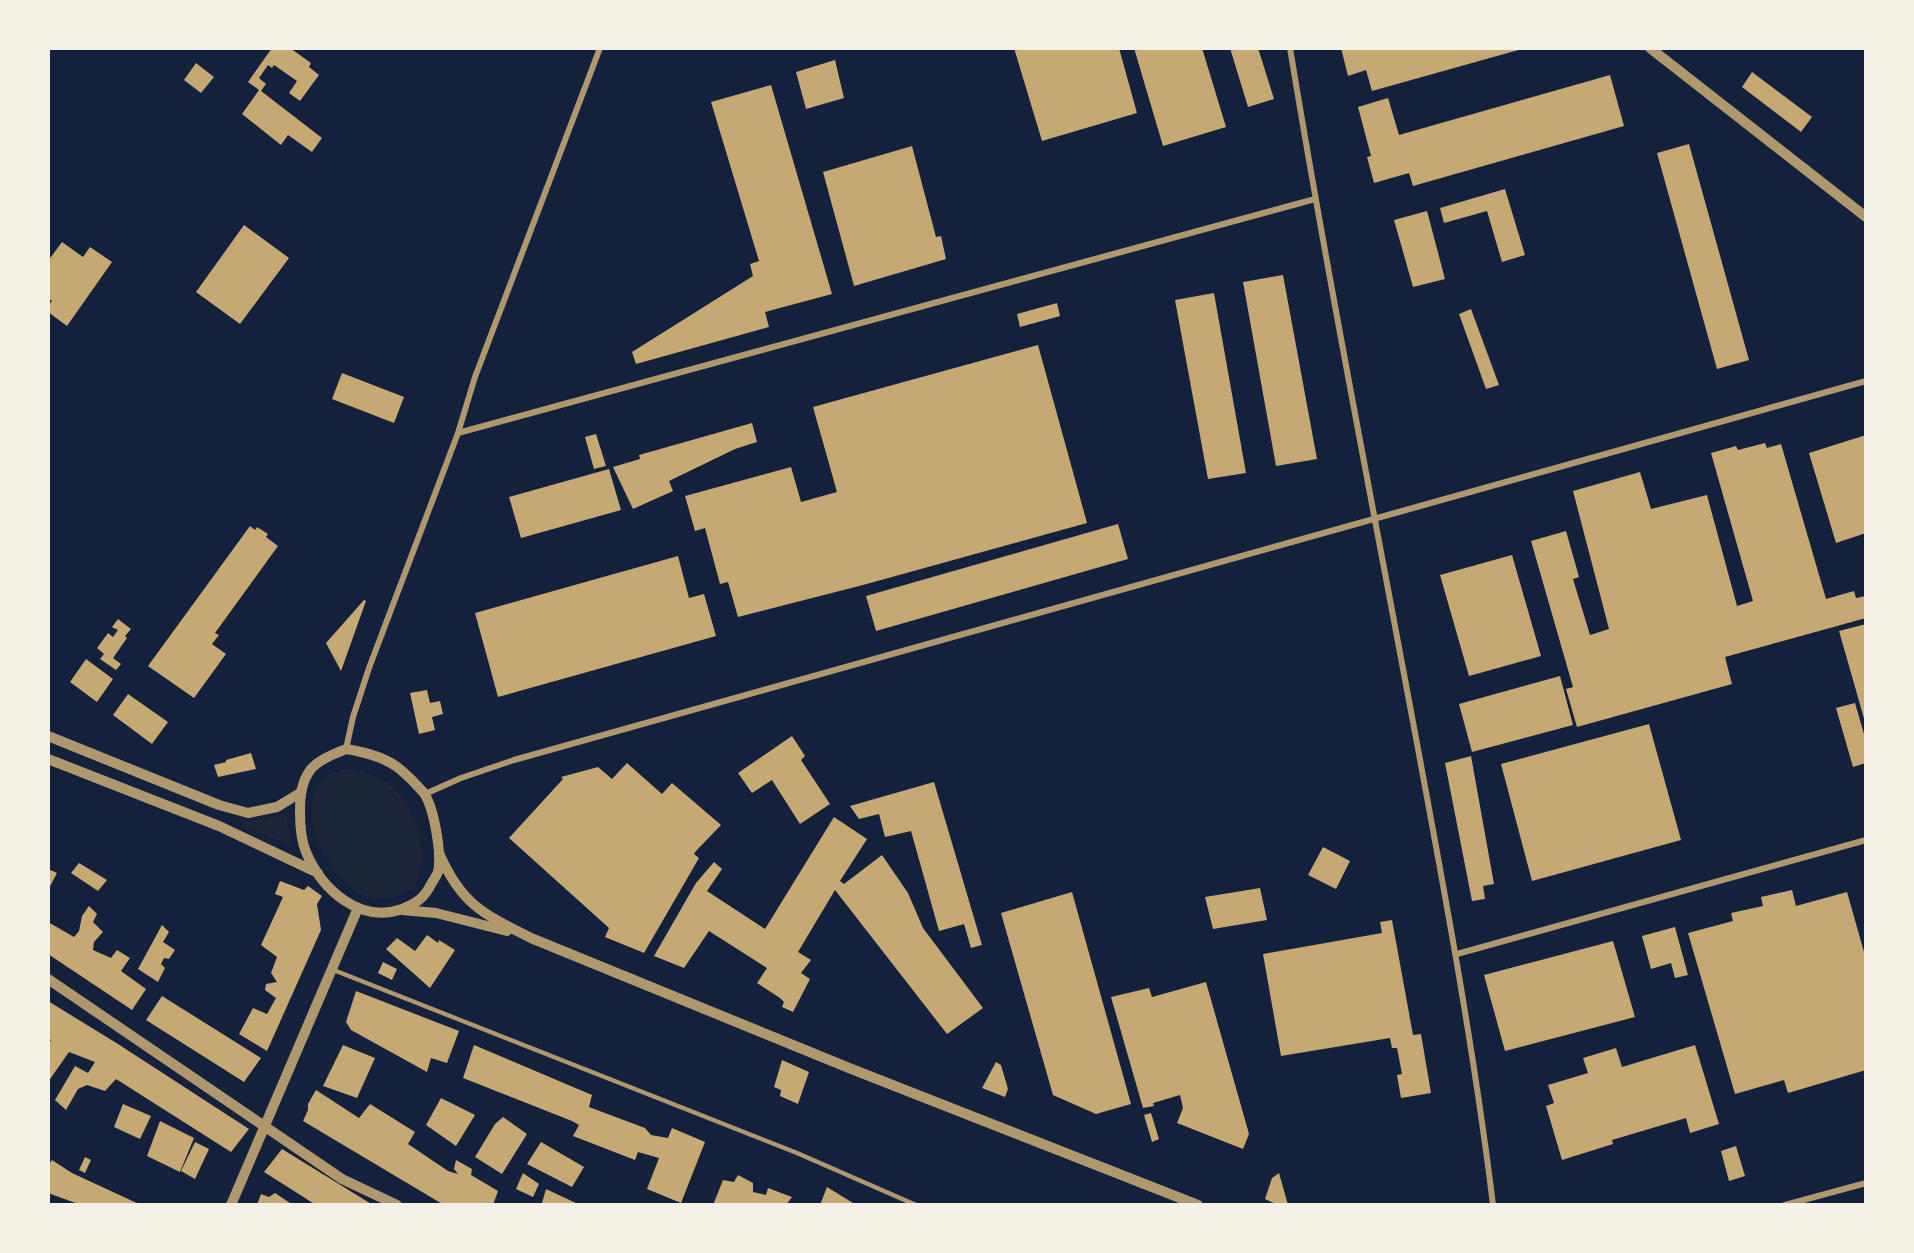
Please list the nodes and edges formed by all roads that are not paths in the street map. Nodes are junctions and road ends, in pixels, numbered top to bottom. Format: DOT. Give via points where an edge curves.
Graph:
graph roads {
  1 [pos="600,48"];
  2 [pos="1290,48"];
  3 [pos="1650,48"];
  4 [pos="1315,199"];
  5 [pos="1866,217"];
  6 [pos="1866,381"];
  7 [pos="458,434"];
  8 [pos="1375,519"];
  9 [pos="48,736"];
  10 [pos="346,749"];
  11 [pos="48,759"];
  12 [pos="300,793"];
  13 [pos="424,794"];
  14 [pos="1866,840"];
  15 [pos="439,853"];
  16 [pos="318,873"];
  17 [pos="358,908"];
  18 [pos="399,910"];
  19 [pos="531,938"];
  20 [pos="1456,954"];
  21 [pos="331,969"];
  22 [pos="48,979"];
  23 [pos="266,1127"];
  24 [pos="1866,1183"];
  25 [pos="1190,1204"];
  26 [pos="231,1205"];
  27 [pos="397,1205"];
  28 [pos="916,1205"];
  29 [pos="1493,1205"];
  30 [pos="1785,1205"];
  1 -- 7 [label="street" via="475,377"];
  2 -- 4 [label="street"];
  3 -- 5 [label="street"];
  4 -- 7 [label="street"];
  4 -- 8 [label="street"];
  6 -- 8 [label="street"];
  7 -- 10 [label="street" via="369,668"];
  8 -- 13 [label="street" via="514,760"];
  8 -- 20 [label="street"];
  9 -- 12 [label="street" via="248,813 277,807"];
  10 -- 12 [label="street" via="311,770"];
  10 -- 13 [label="street" via="386,760 401,769"];
  11 -- 16 [label="street" via="219,826"];
  12 -- 16 [label="street" via="301,830 306,852"];
  13 -- 15 [label="street"];
  14 -- 20 [label="street"];
  15 -- 18 [label="street" via="437,874 426,893 417,903"];
  15 -- 19 [label="street" via="462,894 490,917"];
  16 -- 17 [label="street" via="336,895"];
  17 -- 18 [label="street" via="385,914"];
  17 -- 21 [label="street"];
  18 -- 19 [label="street" via="467,919"];
  19 -- 25 [label="street"];
  20 -- 29 [label="street"];
  21 -- 23 [label="street"];
  21 -- 28 [label="lane" via="796,1153"];
  22 -- 23 [label="street"];
  23 -- 26 [label="street"];
  23 -- 27 [label="street" via="342,1179"];
  24 -- 30 [label="street"];
}
